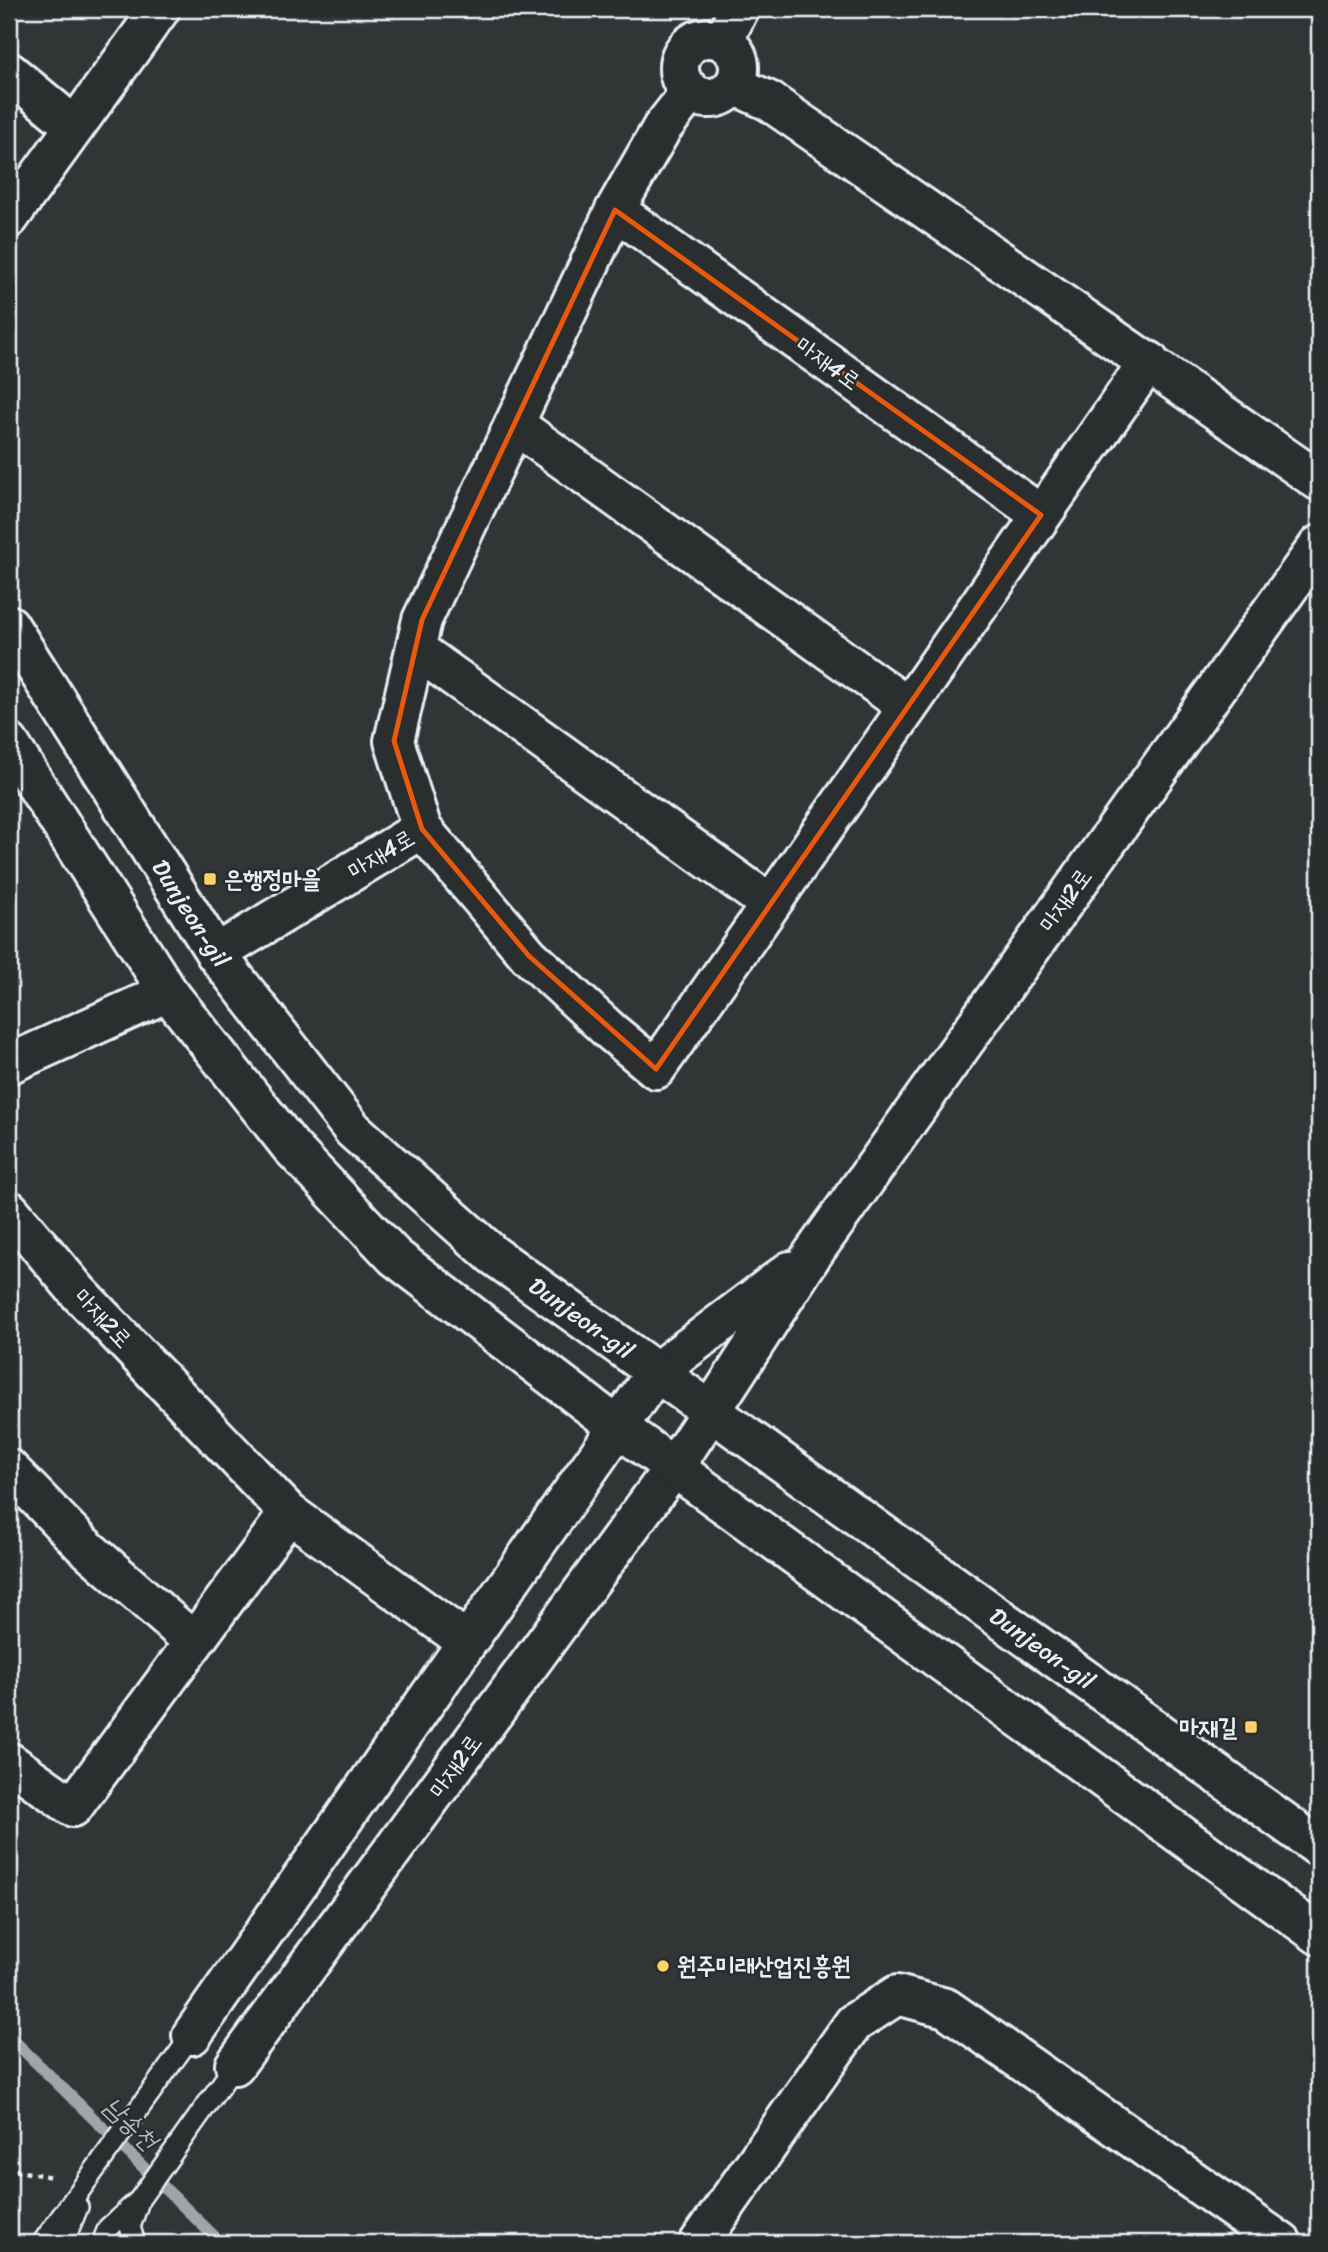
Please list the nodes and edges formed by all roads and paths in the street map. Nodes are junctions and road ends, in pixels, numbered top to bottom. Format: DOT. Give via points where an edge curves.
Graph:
graph roads {
  1 [pos="160,9"];
  2 [pos="731,25"];
  3 [pos="9,72"];
  4 [pos="734,85"];
  5 [pos="691,91"];
  6 [pos="75,127"];
  7 [pos="615,210"];
  8 [pos="9,218"];
  9 [pos="1149,361"];
  10 [pos="514,424"];
  11 [pos="1319,481"];
  12 [pos="1041,515"];
  13 [pos="1319,545"];
  14 [pos="9,625"];
  15 [pos="417,650"];
  16 [pos="908,707"];
  17 [pos="9,743"];
  18 [pos="422,829"];
  19 [pos="770,904"];
  20 [pos="216,954"];
  21 [pos="168,992"];
  22 [pos="9,1064"];
  23 [pos="9,1210"];
  24 [pos="811,1255"];
  25 [pos="656,1372"];
  26 [pos="711,1411"];
  27 [pos="618,1427"];
  28 [pos="674,1466"];
  29 [pos="9,1469"];
  30 [pos="289,1513"];
  31 [pos="466,1641"];
  32 [pos="194,1642"];
  33 [pos="9,1762"];
  34 [pos="1319,1847"];
  35 [pos="1319,1935"];
  36 [pos="192,2035"];
  37 [pos="235,2065"];
  38 [pos="9,2161"];
  39 [pos="91,2177"];
  40 [pos="139,2200"];
  41 [pos="42,2243"];
  42 [pos="63,2243"];
  43 [pos="102,2243"];
  44 [pos="135,2243"];
  45 [pos="149,2243"];
  46 [pos="699,2243"];
  47 [pos="1282,2243"];
  1 -- 6 [label="street"];
  2 -- 4 [label="street" via="739,66"];
  2 -- 5 [label="street" via="687,48 682,56 680,75"];
  3 -- 6 [label="street"];
  4 -- 5 [label="street" via="708,98"];
  4 -- 9 [label="street" via="769,101"];
  5 -- 7 [label="street, 마재4로" via="662,128"];
  6 -- 8 [label="street"];
  7 -- 10 [label="street, 마재4로"];
  7 -- 12 [label="street, 마재4로"];
  9 -- 11 [label="street"];
  9 -- 12 [label="street"];
  10 -- 15 [label="street, 마재4로" via="422,620"];
  10 -- 16 [label="street"];
  12 -- 16 [label="street"];
  13 -- 24 [label="street, 마재2로"];
  14 -- 20 [label="street, Dunjeon-gil"];
  15 -- 18 [label="street, 마재4로" via="394,741"];
  15 -- 19 [label="street"];
  16 -- 19 [label="street"];
  17 -- 21 [label="street"];
  18 -- 19 [label="street" via="529,956 656,1069"];
  18 -- 20 [label="street, 마재4로"];
  20 -- 25 [label="street, Dunjeon-gil" via="353,1130 493,1255"];
  21 -- 22 [label="street"];
  21 -- 27 [label="street" via="291,1147 395,1258"];
  23 -- 30 [label="street, 마재2로" via="78,1292"];
  24 -- 25 [label="street"];
  24 -- 26 [label="street, 마재2로"];
  25 -- 26 [label="street, Dunjeon-gil"];
  25 -- 27 [label="street"];
  26 -- 28 [label="street, 마재2로"];
  26 -- 34 [label="street, Dunjeon-gil"];
  27 -- 28 [label="street"];
  27 -- 31 [label="street"];
  28 -- 35 [label="street"];
  28 -- 37 [label="street, 마재2로"];
  29 -- 32 [label="street" via="82,1544"];
  30 -- 31 [label="street, 마재2로"];
  30 -- 32 [label="street"];
  31 -- 36 [label="street"];
  32 -- 33 [label="street" via="73,1807"];
  36 -- 39 [label="lane"];
  37 -- 40 [label="lane"];
  38 -- 39 [label="path" via="18,2171"];
  39 -- 41 [label="lane"];
  39 -- 42 [label="lane"];
  40 -- 43 [label="lane" via="108,2228"];
  40 -- 44 [label="lane" via="130,2227"];
  40 -- 45 [label="lane"];
  46 -- 47 [label="street" via="854,2023 897,1995 946,2008"];
}
